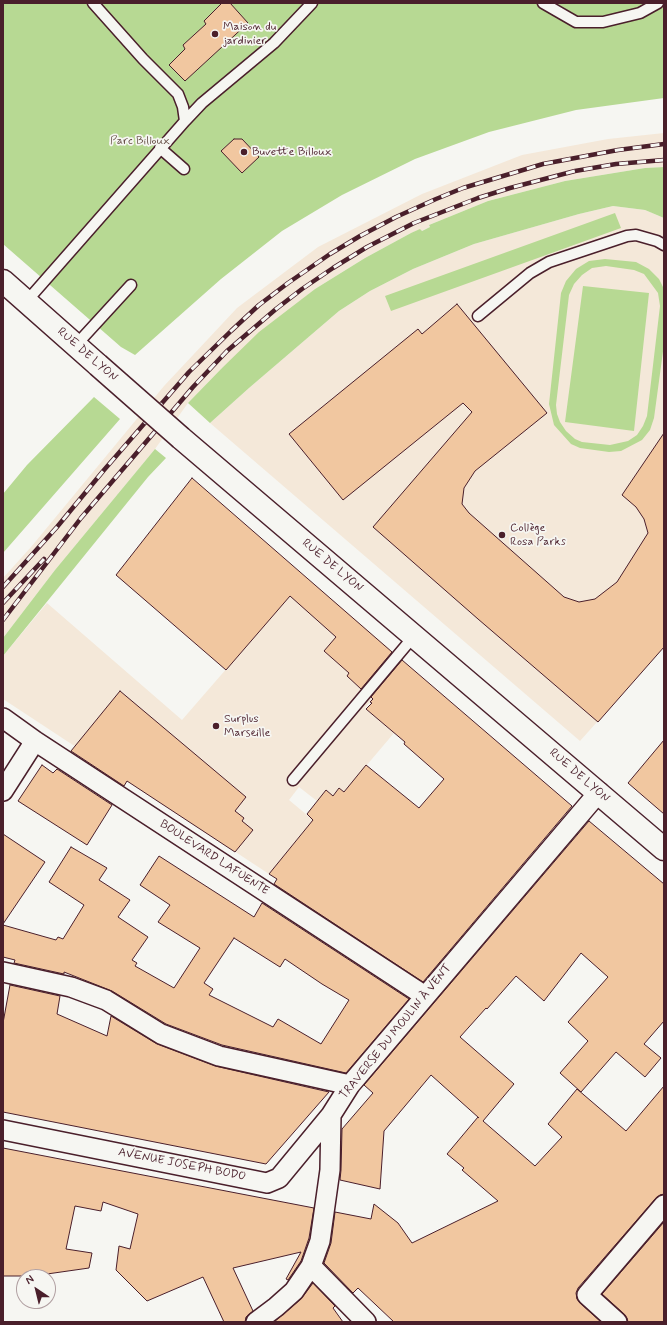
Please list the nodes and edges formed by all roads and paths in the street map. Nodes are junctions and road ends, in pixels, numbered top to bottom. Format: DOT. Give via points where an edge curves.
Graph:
graph roads {
  1 [pos="93,3"];
  2 [pos="312,3"];
  3 [pos="543,3"];
  4 [pos="658,3"];
  5 [pos="184,121"];
  6 [pos="160,148"];
  7 [pos="184,169"];
  8 [pos="664,245"];
  9 [pos="3,281"];
  10 [pos="131,285"];
  11 [pos="26,302"];
  12 [pos="478,316"];
  13 [pos="76,345"];
  14 [pos="414,636"];
  15 [pos="3,718"];
  16 [pos="35,741"];
  17 [pos="293,780"];
  18 [pos="3,791"];
  19 [pos="598,792"];
  20 [pos="664,849"];
  21 [pos="3,972"];
  22 [pos="425,996"];
  23 [pos="350,1085"];
  24 [pos="331,1115"];
  25 [pos="3,1130"];
  26 [pos="664,1205"];
  27 [pos="311,1266"];
  28 [pos="256,1322"];
  29 [pos="366,1322"];
  30 [pos="617,1322"];
  1 -- 5 [label="lane" via="178,94 183,107"];
  2 -- 5 [label="lane" via="274,43"];
  3 -- 4 [label="lane" via="576,22 603,22 640,13"];
  5 -- 6 [label="lane"];
  6 -- 7 [label="lane"];
  6 -- 11 [label="lane"];
  8 -- 12 [label="lane" via="636,235 549,262 530,273"];
  9 -- 11 [label="street, RUE DE LYON"];
  10 -- 13 [label="lane"];
  11 -- 13 [label="street, RUE DE LYON"];
  13 -- 14 [label="street, RUE DE LYON, bridge"];
  14 -- 17 [label="lane"];
  14 -- 19 [label="street, RUE DE LYON"];
  15 -- 16 [label="street, BOULEVARD LAFUENTE"];
  16 -- 18 [label="street"];
  16 -- 22 [label="street, BOULEVARD LAFUENTE"];
  19 -- 20 [label="street, RUE DE LYON"];
  19 -- 22 [label="street, TRAVERSE DU MOULIN À VENT"];
  21 -- 23 [label="street" via="72,987 106,1000 161,1034 219,1056"];
  22 -- 23 [label="street, TRAVERSE DU MOULIN À VENT"];
  23 -- 24 [label="street, TRAVERSE DU MOULIN À VENT"];
  24 -- 25 [label="street, AVENUE JOSEPH BODO" via="279,1178 268,1182"];
  24 -- 27 [label="street" via="330,1170 320,1241"];
  26 -- 30 [label="street" via="587,1295"];
  27 -- 28 [label="street" via="294,1291"];
  27 -- 29 [label="street"];
}
